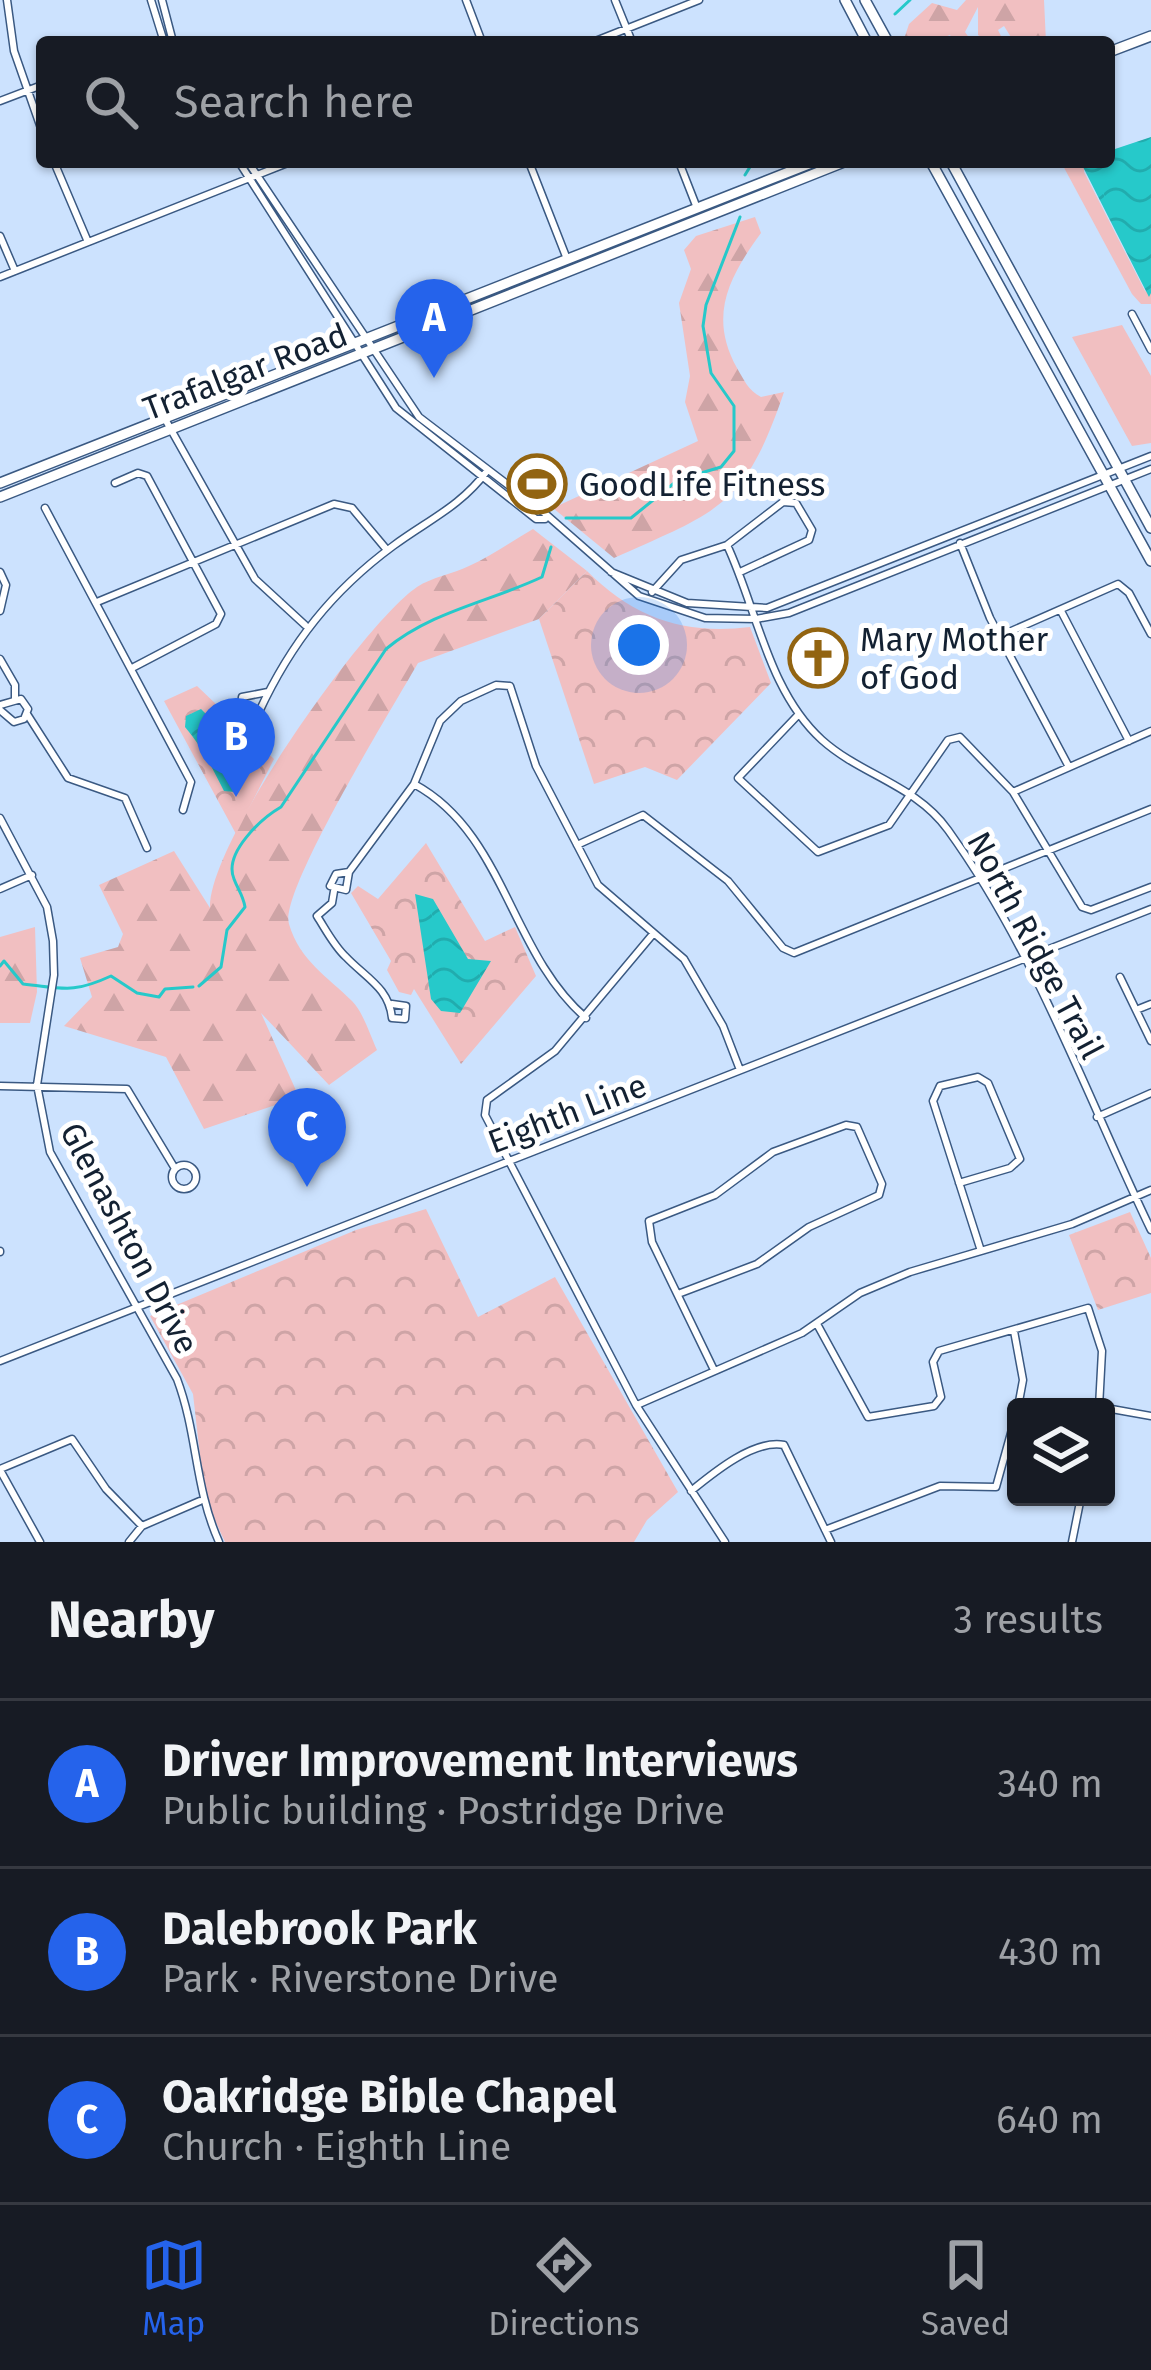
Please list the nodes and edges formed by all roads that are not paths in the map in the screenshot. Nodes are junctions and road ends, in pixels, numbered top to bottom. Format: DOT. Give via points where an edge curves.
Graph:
graph roads {
  1 [pos="151,0"];
  2 [pos="162,0"];
  3 [pos="466,0"];
  4 [pos="615,0"];
  5 [pos="699,0"];
  6 [pos="845,0"];
  7 [pos="866,0"];
  8 [pos="4,4"];
  9 [pos="626,29"];
  10 [pos="166,36"];
  11 [pos="167,36"];
  12 [pos="480,36"];
  13 [pos="608,36"];
  14 [pos="629,36"];
  15 [pos="864,36"];
  16 [pos="885,36"];
  17 [pos="1151,36"];
  18 [pos="1115,50"];
  19 [pos="36,87"];
  20 [pos="26,91"];
  21 [pos="0,101"];
  22 [pos="36,116"];
  23 [pos="57,168"];
  24 [pos="247,168"];
  25 [pos="276,168"];
  26 [pos="531,168"];
  27 [pos="681,168"];
  28 [pos="799,168"];
  29 [pos="829,168"];
  30 [pos="934,168"];
  31 [pos="954,168"];
  32 [pos="254,177"];
  33 [pos="698,208"];
  34 [pos="0,236"];
  35 [pos="88,242"];
  36 [pos="567,258"];
  37 [pos="15,271"];
  38 [pos="572,273"];
  39 [pos="0,277"];
  40 [pos="1132,314"];
  41 [pos="370,344"];
  42 [pos="359,349"];
  43 [pos="1151,350"];
  44 [pos="167,424"];
  45 [pos="1151,455"];
  46 [pos="1151,469"];
  47 [pos="1121,473"];
  48 [pos="484,475"];
  49 [pos="1106,479"];
  50 [pos="115,483"];
  51 [pos="0,484"];
  52 [pos="0,497"];
  53 [pos="46,508"];
  54 [pos="1151,528"];
  55 [pos="956,532"];
  56 [pos="960,543"];
  57 [pos="727,544"];
  58 [pos="236,546"];
  59 [pos="387,550"];
  60 [pos="1151,561"];
  61 [pos="192,564"];
  62 [pos="0,572"];
  63 [pos="611,572"];
  64 [pos="740,572"];
  65 [pos="652,592"];
  66 [pos="97,602"];
  67 [pos="752,610"];
  68 [pos="1060,610"];
  69 [pos="0,611"];
  70 [pos="756,619"];
  71 [pos="305,625"];
  72 [pos="1151,634"];
  73 [pos="1000,636"];
  74 [pos="0,659"];
  75 [pos="133,668"];
  76 [pos="268,692"];
  77 [pos="15,698"];
  78 [pos="0,707"];
  79 [pos="27,714"];
  80 [pos="798,715"];
  81 [pos="1151,731"];
  82 [pos="1129,741"];
  83 [pos="1069,766"];
  84 [pos="414,784"];
  85 [pos="1013,792"];
  86 [pos="910,794"];
  87 [pos="1151,809"];
  88 [pos="183,810"];
  89 [pos="0,818"];
  90 [pos="577,845"];
  91 [pos="146,848"];
  92 [pos="1047,851"];
  93 [pos="349,872"];
  94 [pos="32,875"];
  95 [pos="975,876"];
  96 [pos="1151,886"];
  97 [pos="0,889"];
  98 [pos="334,890"];
  99 [pos="1151,909"];
  100 [pos="652,934"];
  101 [pos="1024,960"];
  102 [pos="1120,976"];
  103 [pos="392,1004"];
  104 [pos="1151,1004"];
  105 [pos="1136,1010"];
  106 [pos="586,1018"];
  107 [pos="1151,1041"];
  108 [pos="740,1071"];
  109 [pos="37,1085"];
  110 [pos="0,1086"];
  111 [pos="1151,1093"];
  112 [pos="1097,1117"];
  113 [pos="509,1162"];
  114 [pos="174,1167"];
  115 [pos="959,1183"];
  116 [pos="1151,1190"];
  117 [pos="1135,1197"];
  118 [pos="1151,1230"];
  119 [pos="981,1251"];
  120 [pos="678,1294"];
  121 [pos="139,1306"];
  122 [pos="817,1324"];
  123 [pos="1014,1331"];
  124 [pos="0,1361"];
  125 [pos="714,1370"];
  126 [pos="1020,1398"];
  127 [pos="1101,1398"];
  128 [pos="636,1405"];
  129 [pos="1115,1410"];
  130 [pos="1151,1416"];
  131 [pos="1007,1447"];
  132 [pos="0,1470"];
  133 [pos="691,1491"];
  134 [pos="200,1501"];
  135 [pos="1079,1506"];
  136 [pos="142,1526"];
  137 [pos="826,1530"];
  138 [pos="40,1542"];
  139 [pos="129,1542"];
  140 [pos="219,1542"];
  141 [pos="725,1542"];
  142 [pos="831,1542"];
  143 [pos="1072,1542"];
  1 -- 10 [label="street"];
  2 -- 11 [label="street"];
  3 -- 12 [label="street"];
  4 -- 9 [label="street"];
  5 -- 9 [label="street"];
  6 -- 15 [label="main road"];
  7 -- 16 [label="main road"];
  8 -- 20 [label="street"];
  9 -- 13 [label="street"];
  9 -- 14 [label="street"];
  17 -- 18 [label="main road"];
  19 -- 20 [label="street"];
  20 -- 21 [label="street"];
  20 -- 22 [label="street"];
  23 -- 35 [label="street"];
  24 -- 32 [label="street"];
  25 -- 32 [label="street"];
  26 -- 36 [label="street"];
  27 -- 33 [label="street"];
  28 -- 33 [label="main road, Trafalgar Road"];
  29 -- 38 [label="main road, Trafalgar Road"];
  30 -- 49 [label="main road"];
  31 -- 47 [label="main road"];
  32 -- 35 [label="street"];
  32 -- 41 [label="street"];
  32 -- 42 [label="street"];
  33 -- 36 [label="main road, Trafalgar Road"];
  34 -- 37 [label="street"];
  35 -- 37 [label="street"];
  36 -- 38 [label="street"];
  36 -- 41 [label="main road, Trafalgar Road"];
  37 -- 39 [label="street"];
  38 -- 41 [label="main road, Trafalgar Road"];
  40 -- 43 [label="street"];
  41 -- 42 [label="main road, Trafalgar Road"];
  41 -- 48 [label="street" via="418,417"];
  42 -- 44 [label="main road, Trafalgar Road"];
  42 -- 48 [label="street" via="396,408"];
  44 -- 51 [label="main road, Trafalgar Road"];
  44 -- 52 [label="main road, Trafalgar Road"];
  44 -- 58 [label="street"];
  45 -- 47 [label="street"];
  46 -- 47 [label="street"];
  47 -- 49 [label="street"];
  47 -- 54 [label="main road"];
  48 -- 59 [label="street" via="444,517"];
  48 -- 63 [label="street"];
  49 -- 55 [label="street"];
  49 -- 56 [label="street"];
  49 -- 60 [label="main road"];
  50 -- 61 [label="street" via="147,476"];
  53 -- 66 [label="street"];
  55 -- 56 [label="street"];
  55 -- 67 [label="street"];
  56 -- 70 [label="street" via="812,605"];
  56 -- 73 [label="street"];
  57 -- 64 [label="street, North Ridge Trail"];
  57 -- 64 [label="street" via="792,500 812,530 803,545"];
  57 -- 65 [label="street" via="682,560"];
  58 -- 59 [label="street" via="344,504"];
  58 -- 61 [label="street"];
  58 -- 71 [label="street" via="255,579"];
  59 -- 71 [label="street"];
  61 -- 66 [label="street"];
  61 -- 75 [label="street" via="220,620"];
  62 -- 69 [label="street"];
  63 -- 65 [label="street"];
  63 -- 70 [label="street" via="639,596 682,614"];
  64 -- 67 [label="street, North Ridge Trail"];
  65 -- 67 [label="street"];
  66 -- 75 [label="street"];
  67 -- 70 [label="street, North Ridge Trail"];
  68 -- 72 [label="street" via="1118,584"];
  68 -- 73 [label="street"];
  68 -- 82 [label="street"];
  70 -- 80 [label="street, North Ridge Trail"];
  71 -- 76 [label="street"];
  73 -- 83 [label="street"];
  74 -- 77 [label="street"];
  75 -- 88 [label="street" via="191,782"];
  76 -- 76 [label="street" via="242,697 239,713 256,715"];
  77 -- 78 [label="street"];
  77 -- 79 [label="street" via="26,702"];
  78 -- 79 [label="street" via="14,722"];
  79 -- 91 [label="street" via="68,778 124,797"];
  80 -- 86 [label="street, North Ridge Trail" via="830,747"];
  80 -- 86 [label="street" via="738,778 816,850 890,825"];
  81 -- 82 [label="street"];
  82 -- 83 [label="street"];
  83 -- 85 [label="street"];
  84 -- 90 [label="street" via="440,721 461,701 503,683 514,692 536,766"];
  84 -- 93 [label="street"];
  84 -- 106 [label="street" via="453,807 541,969"];
  85 -- 86 [label="street" via="956,736"];
  85 -- 92 [label="street"];
  86 -- 95 [label="street, North Ridge Trail" via="943,823"];
  87 -- 92 [label="street"];
  89 -- 94 [label="street, Glenashton Drive"];
  90 -- 95 [label="street" via="643,814 728,881 794,953"];
  90 -- 100 [label="street" via="598,885"];
  92 -- 95 [label="street"];
  92 -- 96 [label="street" via="1083,909"];
  93 -- 98 [label="street" via="346,890"];
  93 -- 98 [label="street" via="331,877"];
  94 -- 97 [label="street"];
  94 -- 109 [label="street, Glenashton Drive" via="46,907 54,975"];
  95 -- 101 [label="street, North Ridge Trail"];
  98 -- 103 [label="street" via="317,916 342,955"];
  99 -- 101 [label="street, Eighth Line"];
  100 -- 106 [label="street"];
  100 -- 108 [label="street" via="684,959"];
  101 -- 108 [label="street, Eighth Line"];
  101 -- 112 [label="street, North Ridge Trail"];
  102 -- 105 [label="street"];
  104 -- 105 [label="street"];
  105 -- 107 [label="street"];
  106 -- 113 [label="street" via="487,1100 484,1115"];
  108 -- 113 [label="street, Eighth Line"];
  109 -- 110 [label="street"];
  109 -- 114 [label="street" via="127,1089"];
  109 -- 121 [label="street, Glenashton Drive" via="50,1152"];
  111 -- 112 [label="street"];
  112 -- 117 [label="street, North Ridge Trail"];
  113 -- 121 [label="street, Eighth Line"];
  113 -- 128 [label="street"];
  114 -- 114 [label="street" via="176,1186 193,1185 191,1168"];
  115 -- 115 [label="street" via="933,1096 940,1086 978,1077 988,1083 1020,1159"];
  115 -- 119 [label="street"];
  116 -- 117 [label="street"];
  117 -- 118 [label="street, North Ridge Trail"];
  117 -- 119 [label="street"];
  119 -- 122 [label="street" via="860,1293"];
  120 -- 120 [label="street" via="757,1264 809,1227 879,1195 882,1184 857,1127 846,1124 773,1152 715,1196 650,1221 647,1231"];
  120 -- 125 [label="street"];
  121 -- 124 [label="street, Eighth Line"];
  121 -- 134 [label="street, Glenashton Drive" via="187,1406"];
  122 -- 123 [label="street" via="868,1417 934,1406 941,1397 933,1362 939,1351"];
  122 -- 125 [label="street"];
  123 -- 126 [label="street"];
  123 -- 127 [label="street" via="1092,1310"];
  125 -- 128 [label="street"];
  128 -- 133 [label="street"];
  129 -- 130 [label="street"];
  131 -- 137 [label="street" via="996,1486 940,1486"];
  132 -- 136 [label="street" via="72,1438"];
  132 -- 138 [label="street"];
  133 -- 137 [label="street" via="776,1443 788,1450"];
  133 -- 141 [label="street"];
  134 -- 136 [label="street"];
  134 -- 140 [label="street, Glenashton Drive"];
  135 -- 143 [label="street"];
  136 -- 139 [label="street"];
  137 -- 142 [label="street"];
}
